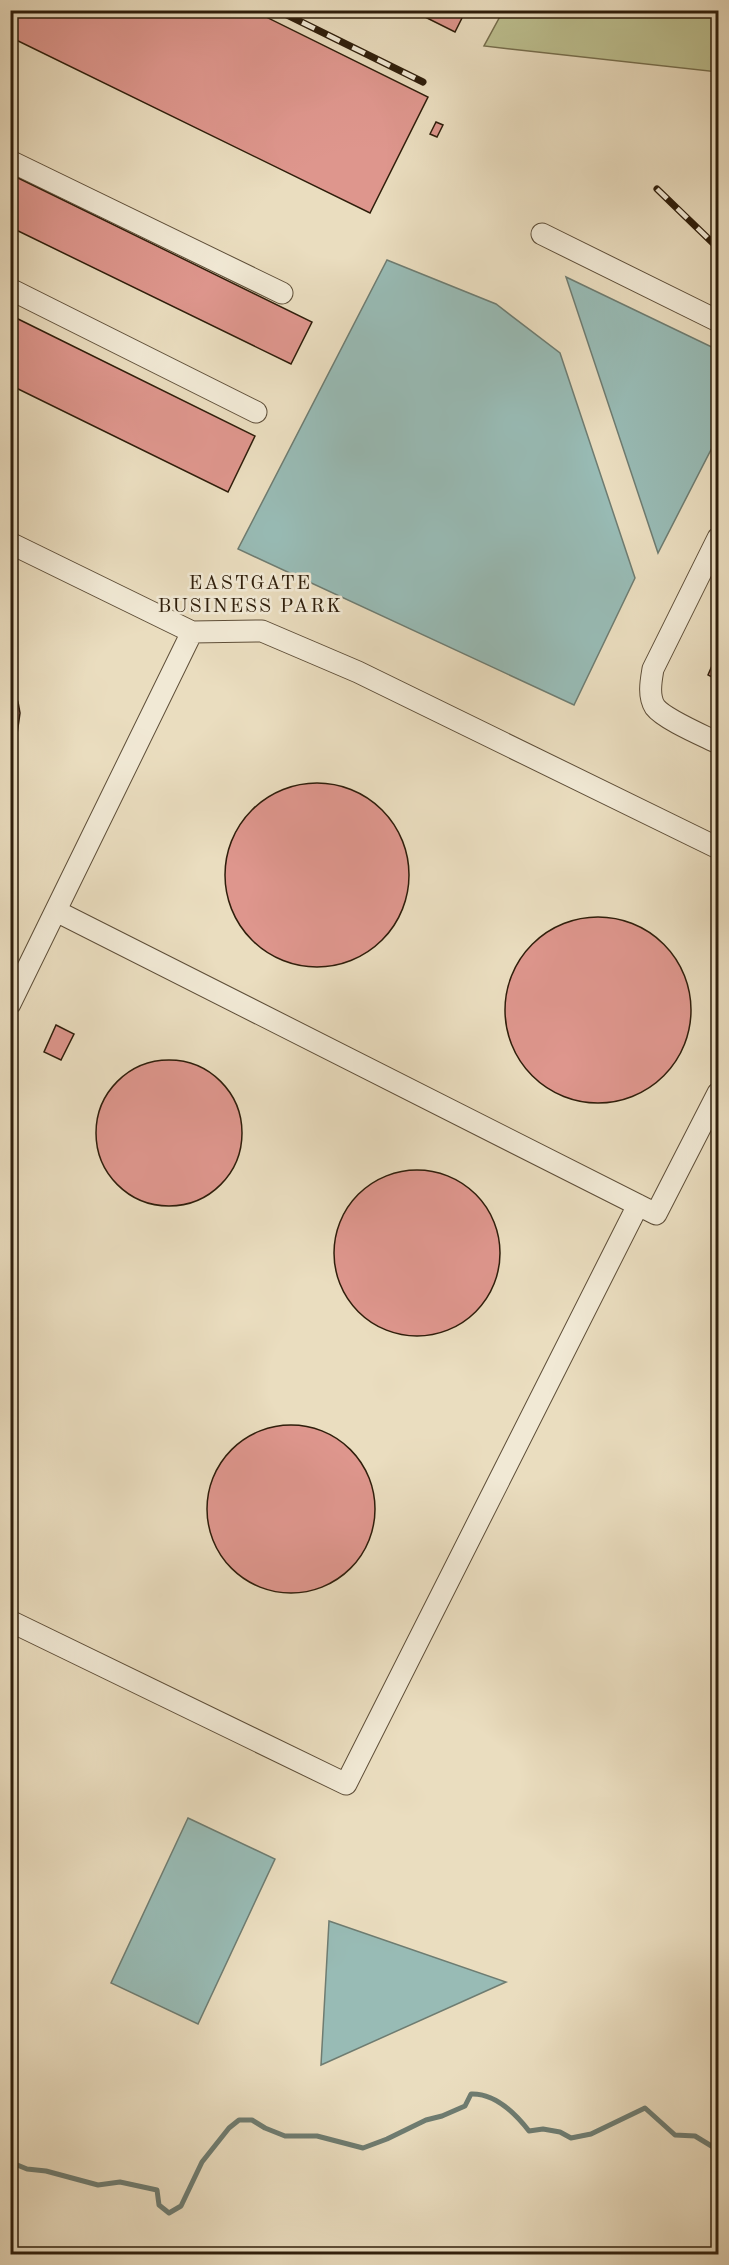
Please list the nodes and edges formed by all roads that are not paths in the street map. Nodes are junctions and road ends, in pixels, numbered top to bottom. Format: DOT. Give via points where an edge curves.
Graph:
graph roads {
  1 [pos="10,161"];
  2 [pos="542,234"];
  3 [pos="10,289"];
  4 [pos="282,293"];
  5 [pos="718,321"];
  6 [pos="255,412"];
  7 [pos="718,538"];
  8 [pos="10,543"];
  9 [pos="192,632"];
  10 [pos="718,743"];
  11 [pos="718,848"];
  12 [pos="56,910"];
  13 [pos="10,1004"];
  14 [pos="718,1093"];
  15 [pos="638,1205"];
  16 [pos="10,1621"];
  1 -- 4 [label="lane"];
  2 -- 5 [label="lane"];
  3 -- 6 [label="lane"];
  7 -- 10 [label="lane" via="653,669 650,689 655,707"];
  8 -- 9 [label="lane"];
  9 -- 11 [label="lane" via="262,631 358,672"];
  9 -- 12 [label="lane"];
  12 -- 13 [label="lane"];
  12 -- 15 [label="lane"];
  14 -- 15 [label="lane" via="656,1214"];
  15 -- 16 [label="lane" via="346,1784"];
}
